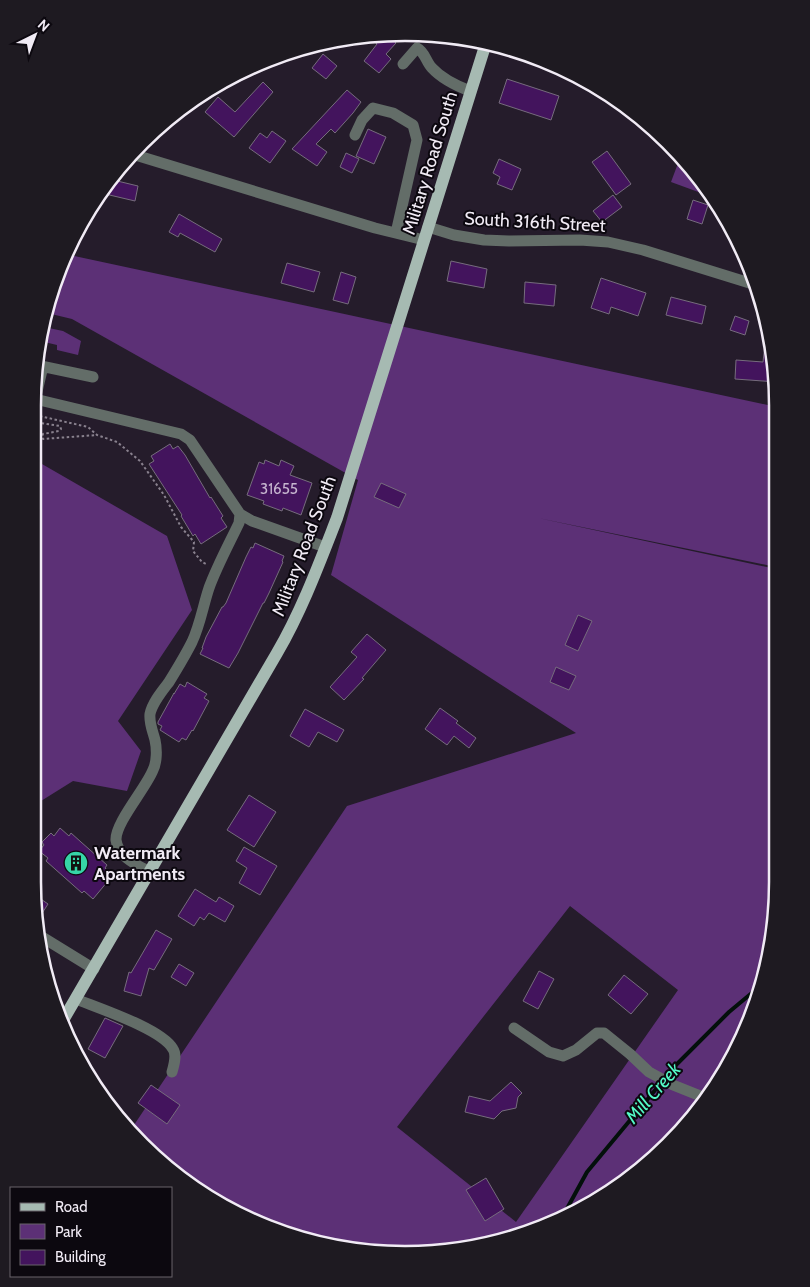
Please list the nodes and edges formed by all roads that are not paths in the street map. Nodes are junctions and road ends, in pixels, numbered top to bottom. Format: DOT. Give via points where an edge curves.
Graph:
graph roads {
  1 [pos="484,50"];
  2 [pos="403,64"];
  3 [pos="470,91"];
  4 [pos="355,135"];
  5 [pos="140,156"];
  6 [pos="428,228"];
  7 [pos="396,233"];
  8 [pos="424,240"];
  9 [pos="747,282"];
  10 [pos="43,367"];
  11 [pos="93,377"];
  12 [pos="41,400"];
  13 [pos="240,514"];
  14 [pos="326,547"];
  15 [pos="150,872"];
  16 [pos="46,939"];
  17 [pos="94,969"];
  18 [pos="76,999"];
  19 [pos="67,1014"];
  20 [pos="514,1028"];
  21 [pos="172,1072"];
  22 [pos="699,1095"];
  1 -- 3 [label="main road, Military Road South"];
  2 -- 3 [label="street" via="417,48 420,49 430,67"];
  3 -- 6 [label="main road, Military Road South"];
  4 -- 7 [label="street" via="372,108 393,112 413,125 417,140"];
  5 -- 7 [label="street"];
  6 -- 8 [label="main road, Military Road South"];
  6 -- 9 [label="street, South 316th Street" via="484,240 608,242"];
  7 -- 8 [label="street"];
  8 -- 14 [label="main road, Military Road South"];
  10 -- 11 [label="street"];
  12 -- 13 [label="street" via="181,434 190,440"];
  13 -- 14 [label="street"];
  13 -- 15 [label="street" via="239,523 209,588 191,643 153,705 150,715 156,742 154,768 117,831 120,851"];
  14 -- 15 [label="main road, Military Road South" via="287,636"];
  15 -- 17 [label="main road, Military Road South"];
  16 -- 17 [label="street"];
  17 -- 18 [label="main road, Military Road South"];
  18 -- 19 [label="main road, Military Road South"];
  18 -- 21 [label="street" via="145,1027 163,1038 174,1050"];
  20 -- 22 [label="street" via="549,1052 563,1056 576,1050 596,1033 604,1034 649,1072"];
}
